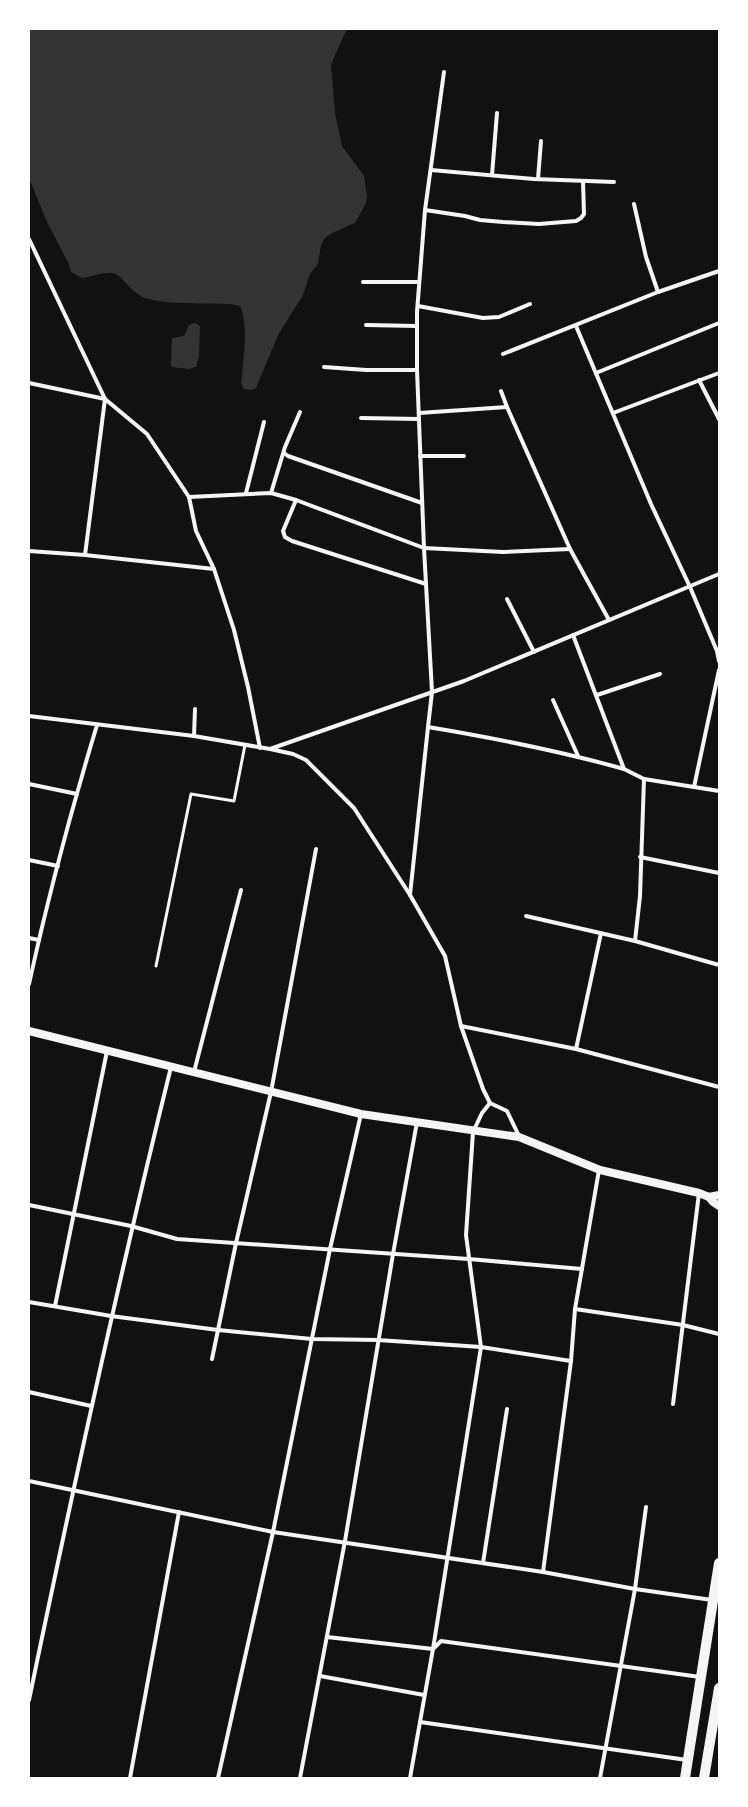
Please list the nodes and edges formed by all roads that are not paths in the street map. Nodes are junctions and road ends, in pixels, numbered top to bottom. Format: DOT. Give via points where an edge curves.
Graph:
graph roads {
  1 [pos="444,72"];
  2 [pos="497,114"];
  3 [pos="541,141"];
  4 [pos="431,170"];
  5 [pos="492,175"];
  6 [pos="538,179"];
  7 [pos="583,181"];
  8 [pos="614,182"];
  9 [pos="634,204"];
  10 [pos="425,210"];
  11 [pos="29,239"];
  12 [pos="719,271"];
  13 [pos="363,282"];
  14 [pos="419,282"];
  15 [pos="658,292"];
  16 [pos="530,304"];
  17 [pos="418,306"];
  18 [pos="719,323"];
  19 [pos="366,325"];
  20 [pos="417,326"];
  21 [pos="576,326"];
  22 [pos="504,354"];
  23 [pos="324,366"];
  24 [pos="417,370"];
  25 [pos="596,373"];
  26 [pos="719,373"];
  27 [pos="699,380"];
  28 [pos="29,383"];
  29 [pos="501,390"];
  30 [pos="105,399"];
  31 [pos="507,407"];
  32 [pos="300,412"];
  33 [pos="419,413"];
  34 [pos="613,413"];
  35 [pos="362,418"];
  36 [pos="719,418"];
  37 [pos="419,419"];
  38 [pos="264,422"];
  39 [pos="284,453"];
  40 [pos="420,456"];
  41 [pos="464,456"];
  42 [pos="246,493"];
  43 [pos="271,493"];
  44 [pos="189,497"];
  45 [pos="296,500"];
  46 [pos="422,503"];
  47 [pos="424,548"];
  48 [pos="570,549"];
  49 [pos="29,551"];
  50 [pos="85,554"];
  51 [pos="214,569"];
  52 [pos="719,574"];
  53 [pos="426,584"];
  54 [pos="690,587"];
  55 [pos="507,599"];
  56 [pos="609,620"];
  57 [pos="573,635"];
  58 [pos="534,652"];
  59 [pos="719,661"];
  60 [pos="719,670"];
  61 [pos="660,674"];
  62 [pos="432,692"];
  63 [pos="597,695"];
  64 [pos="553,700"];
  65 [pos="195,709"];
  66 [pos="29,716"];
  67 [pos="97,725"];
  68 [pos="428,727"];
  69 [pos="194,736"];
  70 [pos="245,745"];
  71 [pos="260,748"];
  72 [pos="270,749"];
  73 [pos="578,756"];
  74 [pos="624,769"];
  75 [pos="644,779"];
  76 [pos="29,784"];
  77 [pos="694,787"];
  78 [pos="719,791"];
  79 [pos="77,794"];
  80 [pos="316,849"];
  81 [pos="640,857"];
  82 [pos="29,860"];
  83 [pos="58,866"];
  84 [pos="719,873"];
  85 [pos="241,890"];
  86 [pos="410,896"];
  87 [pos="526,916"];
  88 [pos="601,933"];
  89 [pos="29,938"];
  90 [pos="39,940"];
  91 [pos="635,941"];
  92 [pos="719,964"];
  93 [pos="156,966"];
  94 [pos="29,984"];
  95 [pos="461,1026"];
  96 [pos="29,1031"];
  97 [pos="576,1049"];
  98 [pos="107,1050"];
  99 [pos="171,1066"];
  100 [pos="194,1072"];
  101 [pos="719,1087"];
  102 [pos="271,1092"];
  103 [pos="490,1103"];
  104 [pos="361,1114"];
  105 [pos="417,1122"];
  106 [pos="473,1132"];
  107 [pos="519,1138"];
  108 [pos="600,1170"];
  109 [pos="700,1193"];
  110 [pos="719,1195"];
  111 [pos="709,1197"];
  112 [pos="29,1205"];
  113 [pos="719,1206"];
  114 [pos="73,1214"];
  115 [pos="131,1226"];
  116 [pos="236,1243"];
  117 [pos="330,1249"];
  118 [pos="393,1254"];
  119 [pos="469,1259"];
  120 [pos="582,1269"];
  121 [pos="29,1302"];
  122 [pos="55,1306"];
  123 [pos="575,1309"];
  124 [pos="111,1316"];
  125 [pos="683,1326"];
  126 [pos="218,1330"];
  127 [pos="719,1334"];
  128 [pos="312,1339"];
  129 [pos="378,1340"];
  130 [pos="481,1347"];
  131 [pos="212,1359"];
  132 [pos="571,1361"];
  133 [pos="29,1392"];
  134 [pos="673,1404"];
  135 [pos="91,1406"];
  136 [pos="507,1409"];
  137 [pos="29,1481"];
  138 [pos="72,1490"];
  139 [pos="646,1507"];
  140 [pos="179,1512"];
  141 [pos="273,1532"];
  142 [pos="345,1541"];
  143 [pos="447,1557"];
  144 [pos="483,1563"];
  145 [pos="719,1563"];
  146 [pos="543,1572"];
  147 [pos="635,1589"];
  148 [pos="713,1600"];
  149 [pos="327,1637"];
  150 [pos="433,1650"];
  151 [pos="620,1666"];
  152 [pos="320,1676"];
  153 [pos="702,1678"];
  154 [pos="719,1688"];
  155 [pos="424,1695"];
  156 [pos="29,1700"];
  157 [pos="420,1722"];
  158 [pos="606,1748"];
  159 [pos="688,1760"];
  160 [pos="130,1778"];
  161 [pos="218,1778"];
  162 [pos="300,1778"];
  163 [pos="410,1778"];
  164 [pos="600,1778"];
  165 [pos="685,1778"];
  166 [pos="704,1778"];
  1 -- 4 [label="street"];
  2 -- 5 [label="street"];
  3 -- 6 [label="street"];
  4 -- 5 [label="street"];
  4 -- 10 [label="street"];
  5 -- 6 [label="street"];
  6 -- 7 [label="street"];
  7 -- 8 [label="street"];
  7 -- 10 [label="street" via="584,214 576,221 539,224 504,222"];
  9 -- 15 [label="street" via="646,257"];
  10 -- 14 [label="street"];
  11 -- 30 [label="street"];
  12 -- 15 [label="street"];
  13 -- 14 [label="street"];
  14 -- 17 [label="street"];
  15 -- 21 [label="street"];
  16 -- 17 [label="street" via="492,318"];
  17 -- 20 [label="street"];
  18 -- 25 [label="street"];
  19 -- 20 [label="street"];
  20 -- 24 [label="street"];
  21 -- 22 [label="street"];
  21 -- 25 [label="street"];
  23 -- 24 [label="street" via="366,370"];
  24 -- 33 [label="street"];
  25 -- 34 [label="street"];
  26 -- 27 [label="street"];
  27 -- 34 [label="street"];
  27 -- 36 [label="street"];
  28 -- 30 [label="street"];
  29 -- 31 [label="street"];
  30 -- 44 [label="street" via="147,434"];
  30 -- 50 [label="street"];
  31 -- 33 [label="street"];
  31 -- 48 [label="street"];
  32 -- 39 [label="street"];
  33 -- 37 [label="street"];
  34 -- 54 [label="street" via="651,504"];
  35 -- 37 [label="street"];
  37 -- 40 [label="street"];
  38 -- 42 [label="street"];
  39 -- 43 [label="street"];
  39 -- 46 [label="street"];
  40 -- 41 [label="street"];
  40 -- 46 [label="street"];
  42 -- 43 [label="street"];
  42 -- 44 [label="street"];
  43 -- 45 [label="street"];
  44 -- 51 [label="street" via="196,531"];
  45 -- 47 [label="street"];
  45 -- 53 [label="street" via="284,531 285,537"];
  46 -- 47 [label="street"];
  47 -- 48 [label="street" via="503,552"];
  47 -- 53 [label="street"];
  48 -- 56 [label="street"];
  49 -- 50 [label="street"];
  50 -- 51 [label="street"];
  51 -- 71 [label="street" via="234,630"];
  52 -- 54 [label="street"];
  53 -- 62 [label="street"];
  54 -- 56 [label="street"];
  54 -- 59 [label="street"];
  55 -- 58 [label="street"];
  56 -- 57 [label="street"];
  57 -- 58 [label="street"];
  57 -- 63 [label="street"];
  58 -- 62 [label="street"];
  60 -- 77 [label="street"];
  61 -- 63 [label="street"];
  62 -- 68 [label="street"];
  62 -- 72 [label="street"];
  63 -- 74 [label="street"];
  64 -- 73 [label="street"];
  65 -- 69 [label="street"];
  66 -- 67 [label="street"];
  67 -- 69 [label="street"];
  67 -- 79 [label="street"];
  68 -- 73 [label="street"];
  68 -- 86 [label="street"];
  69 -- 70 [label="street"];
  70 -- 71 [label="street"];
  70 -- 93 [label="lane" via="234,800 191,794"];
  71 -- 72 [label="street"];
  72 -- 86 [label="street" via="306,760 354,808"];
  73 -- 74 [label="street"];
  74 -- 75 [label="street"];
  75 -- 77 [label="street"];
  75 -- 81 [label="street"];
  76 -- 79 [label="street"];
  77 -- 78 [label="street"];
  79 -- 83 [label="street"];
  80 -- 102 [label="street"];
  81 -- 84 [label="street"];
  81 -- 91 [label="street" via="640,896"];
  82 -- 83 [label="street"];
  83 -- 90 [label="street"];
  85 -- 100 [label="street"];
  86 -- 95 [label="street" via="445,956"];
  87 -- 88 [label="street"];
  88 -- 91 [label="street"];
  88 -- 97 [label="street"];
  89 -- 90 [label="street"];
  90 -- 94 [label="street"];
  91 -- 92 [label="street"];
  95 -- 97 [label="street"];
  95 -- 103 [label="street"];
  96 -- 98 [label="main road"];
  97 -- 101 [label="street"];
  98 -- 99 [label="main road"];
  98 -- 114 [label="street"];
  99 -- 100 [label="main road"];
  99 -- 115 [label="street"];
  100 -- 102 [label="main road"];
  102 -- 104 [label="main road"];
  102 -- 116 [label="street"];
  103 -- 106 [label="street"];
  103 -- 107 [label="street" via="507,1111"];
  104 -- 105 [label="main road"];
  104 -- 117 [label="street"];
  105 -- 106 [label="main road"];
  105 -- 118 [label="street"];
  106 -- 107 [label="main road"];
  106 -- 119 [label="street" via="466,1235"];
  107 -- 108 [label="main road"];
  108 -- 109 [label="main road"];
  108 -- 120 [label="street"];
  109 -- 111 [label="main road"];
  109 -- 125 [label="street"];
  110 -- 111 [label="main road"];
  111 -- 113 [label="main road"];
  112 -- 114 [label="street"];
  114 -- 115 [label="street"];
  114 -- 122 [label="street"];
  115 -- 116 [label="street" via="177,1239"];
  115 -- 124 [label="street"];
  116 -- 117 [label="street"];
  116 -- 126 [label="street"];
  117 -- 118 [label="street"];
  117 -- 128 [label="street"];
  118 -- 119 [label="street"];
  118 -- 129 [label="street"];
  119 -- 120 [label="street"];
  119 -- 130 [label="street"];
  120 -- 123 [label="street"];
  121 -- 122 [label="street"];
  122 -- 124 [label="street"];
  123 -- 125 [label="street"];
  123 -- 132 [label="street"];
  124 -- 126 [label="street"];
  124 -- 135 [label="street"];
  125 -- 127 [label="street"];
  125 -- 134 [label="street"];
  126 -- 128 [label="street"];
  126 -- 131 [label="street"];
  128 -- 129 [label="street"];
  128 -- 141 [label="street"];
  129 -- 130 [label="street"];
  129 -- 142 [label="street"];
  130 -- 132 [label="street"];
  130 -- 143 [label="street"];
  132 -- 146 [label="street"];
  133 -- 135 [label="street"];
  135 -- 138 [label="street"];
  136 -- 144 [label="street"];
  137 -- 138 [label="street"];
  138 -- 140 [label="street"];
  138 -- 156 [label="street"];
  139 -- 147 [label="street"];
  140 -- 141 [label="street"];
  140 -- 160 [label="street"];
  141 -- 142 [label="street"];
  141 -- 161 [label="street"];
  142 -- 143 [label="street"];
  142 -- 149 [label="street"];
  143 -- 144 [label="street"];
  143 -- 150 [label="street"];
  144 -- 146 [label="street"];
  145 -- 148 [label="main road"];
  146 -- 147 [label="street"];
  147 -- 148 [label="street"];
  147 -- 151 [label="street"];
  148 -- 153 [label="main road"];
  149 -- 150 [label="street"];
  149 -- 152 [label="street"];
  150 -- 151 [label="street" via="441,1641"];
  150 -- 155 [label="street"];
  151 -- 153 [label="street"];
  151 -- 158 [label="street"];
  152 -- 155 [label="street"];
  152 -- 162 [label="street"];
  153 -- 159 [label="main road"];
  154 -- 166 [label="main road"];
  155 -- 157 [label="street"];
  157 -- 158 [label="street"];
  157 -- 163 [label="street"];
  158 -- 159 [label="street"];
  158 -- 164 [label="street"];
  159 -- 165 [label="main road"];
}
